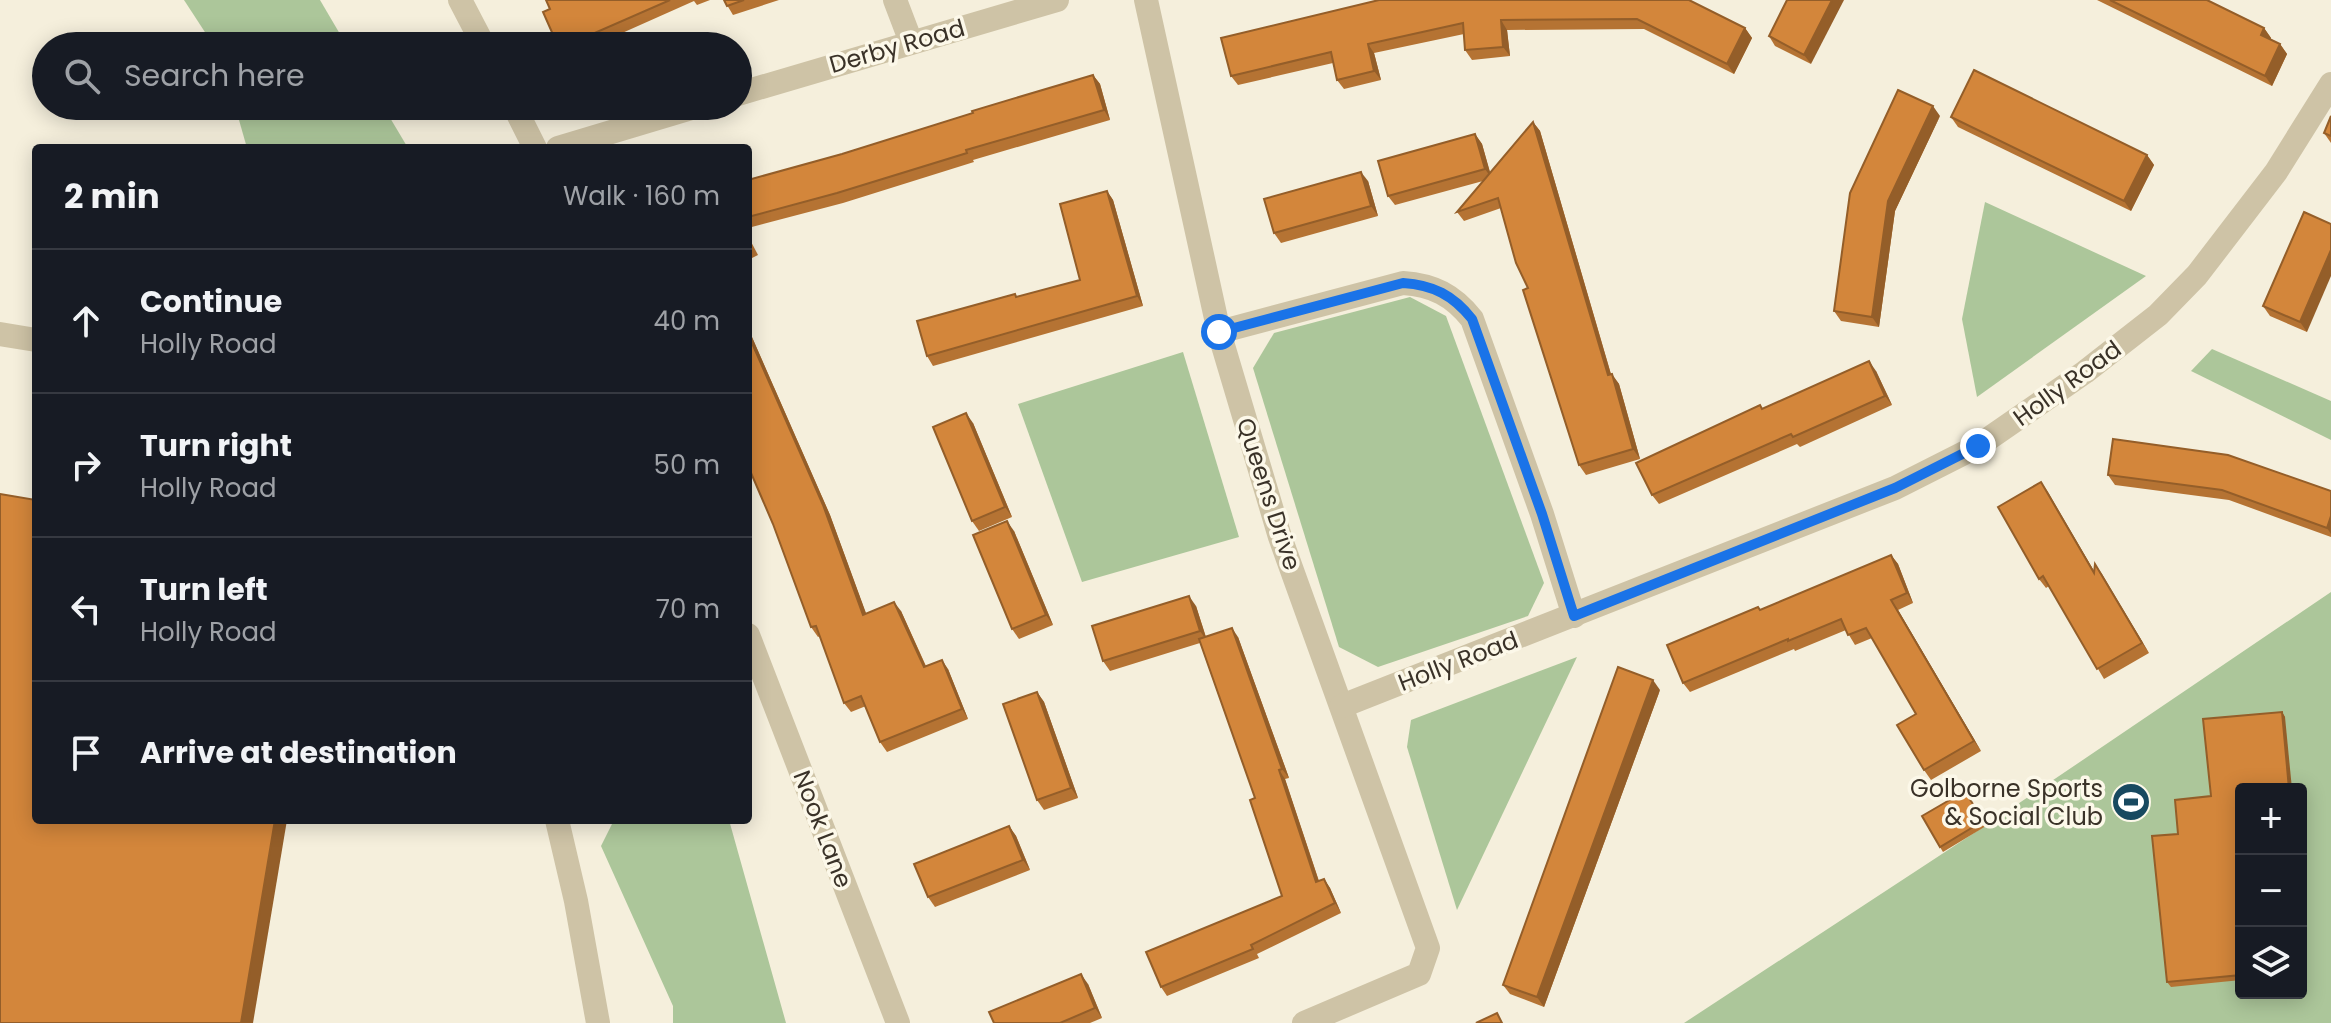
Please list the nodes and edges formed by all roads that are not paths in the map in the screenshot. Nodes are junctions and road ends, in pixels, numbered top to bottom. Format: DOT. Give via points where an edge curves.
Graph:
graph roads {
  1 [pos="460,0"];
  2 [pos="895,0"];
  3 [pos="1057,0"];
  4 [pos="1146,0"];
  5 [pos="477,32"];
  6 [pos="911,42"];
  7 [pos="2331,84"];
  8 [pos="752,90"];
  9 [pos="521,120"];
  10 [pos="651,120"];
  11 [pos="533,144"];
  12 [pos="571,144"];
  13 [pos="1219,332"];
  14 [pos="0,334"];
  15 [pos="32,339"];
  16 [pos="1574,616"];
  17 [pos="752,645"];
  18 [pos="1342,706"];
  19 [pos="558,824"];
  20 [pos="598,1023"];
  21 [pos="898,1023"];
  22 [pos="1304,1023"];
  1 -- 5 [label="street"];
  2 -- 6 [label="street"];
  3 -- 6 [label="street, Derby Road"];
  4 -- 13 [label="street, Queens Drive"];
  6 -- 8 [label="street, Derby Road"];
  7 -- 16 [label="street, Holly Road" via="2276,172 2197,275 2134,335 2040,405 1978,446 1895,488"];
  9 -- 11 [label="street"];
  10 -- 12 [label="street"];
  13 -- 16 [label="street" via="1403,283 1425,285 1461,305 1472,319"];
  13 -- 18 [label="street, Queens Drive" via="1280,537"];
  14 -- 15 [label="street"];
  16 -- 18 [label="street, Holly Road"];
  17 -- 21 [label="street, Nook Lane"];
  18 -- 22 [label="street, Queens Drive" via="1428,948 1419,974"];
  19 -- 20 [label="street"];
}
